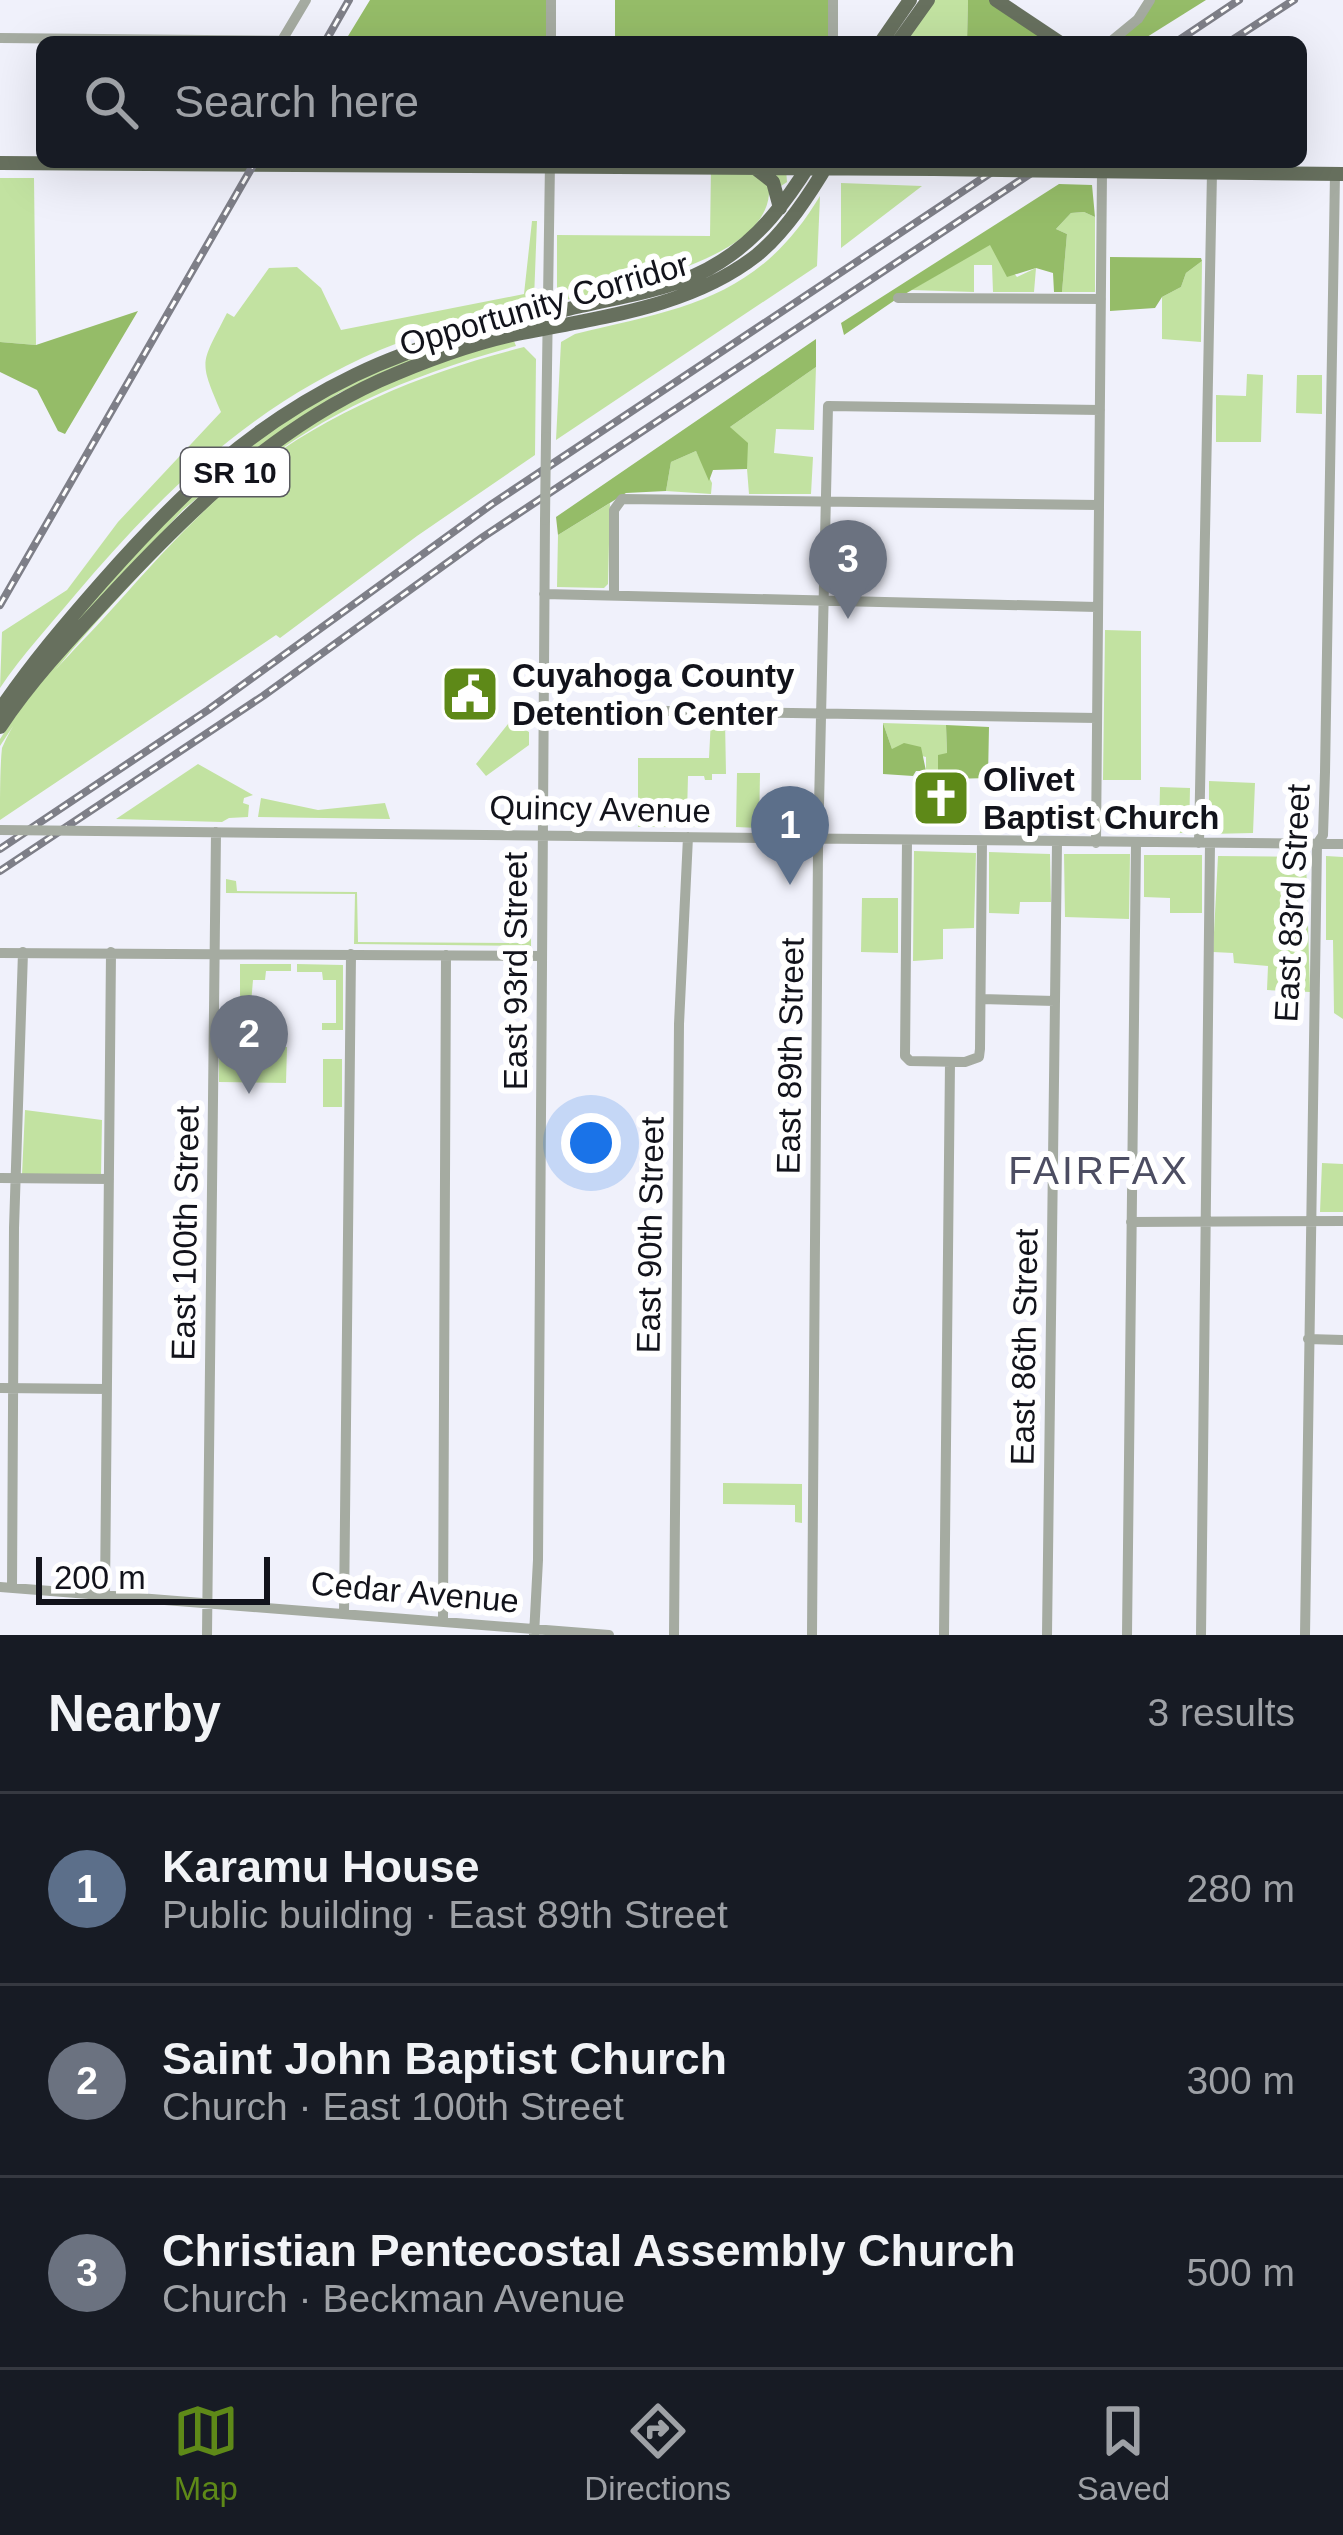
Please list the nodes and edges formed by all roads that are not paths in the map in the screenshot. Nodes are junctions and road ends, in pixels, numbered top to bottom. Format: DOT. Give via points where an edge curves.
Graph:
graph roads {
  1 [pos="306,0"];
  2 [pos="551,0"];
  3 [pos="833,0"];
  4 [pos="910,0"];
  5 [pos="928,0"];
  6 [pos="997,0"];
  7 [pos="1150,0"];
  8 [pos="1021,8"];
  9 [pos="285,36"];
  10 [pos="551,36"];
  11 [pos="833,36"];
  12 [pos="885,36"];
  13 [pos="902,36"];
  14 [pos="1052,36"];
  15 [pos="1117,36"];
  16 [pos="0,38"];
  17 [pos="36,38"];
  18 [pos="0,163"];
  19 [pos="36,163"];
  20 [pos="550,168"];
  21 [pos="755,168"];
  22 [pos="815,168"];
  23 [pos="816,168"];
  24 [pos="888,168"];
  25 [pos="1244,168"];
  26 [pos="1102,171"];
  27 [pos="1212,172"];
  28 [pos="1251,173"];
  29 [pos="1339,174"];
  30 [pos="780,208"];
  31 [pos="898,298"];
  32 [pos="1101,299"];
  33 [pos="547,322"];
  34 [pos="1100,410"];
  35 [pos="1337,464"];
  36 [pos="825,502"];
  37 [pos="1099,505"];
  38 [pos="544,594"];
  39 [pos="614,596"];
  40 [pos="824,600"];
  41 [pos="1097,607"];
  42 [pos="544,709"];
  43 [pos="0,710"];
  44 [pos="822,713"];
  45 [pos="1097,718"];
  46 [pos="0,728"];
  47 [pos="0,830"];
  48 [pos="216,832"];
  49 [pos="542,835"];
  50 [pos="688,837"];
  51 [pos="819,839"];
  52 [pos="907,840"];
  53 [pos="982,841"];
  54 [pos="1057,843"];
  55 [pos="1096,843"];
  56 [pos="1136,843"];
  57 [pos="1204,843"];
  58 [pos="1317,844"];
  59 [pos="1343,844"];
  60 [pos="0,952"];
  61 [pos="23,952"];
  62 [pos="111,952"];
  63 [pos="214,953"];
  64 [pos="352,954"];
  65 [pos="446,955"];
  66 [pos="542,956"];
  67 [pos="981,999"];
  68 [pos="1055,1001"];
  69 [pos="950,1062"];
  70 [pos="0,1178"];
  71 [pos="16,1178"];
  72 [pos="109,1179"];
  73 [pos="1308,1221"];
  74 [pos="1343,1221"];
  75 [pos="1131,1222"];
  76 [pos="1204,1223"];
  77 [pos="1308,1339"];
  78 [pos="1343,1340"];
  79 [pos="6,1388"];
  80 [pos="107,1389"];
  81 [pos="6,1588"];
  82 [pos="105,1595"];
  83 [pos="208,1603"];
  84 [pos="344,1612"];
  85 [pos="442,1622"];
  86 [pos="535,1632"];
  87 [pos="207,1635"];
  88 [pos="609,1635"];
  89 [pos="674,1635"];
  90 [pos="812,1635"];
  91 [pos="944,1635"];
  92 [pos="1047,1635"];
  93 [pos="1127,1635"];
  94 [pos="1201,1635"];
  95 [pos="1305,1635"];
  1 -- 9 [label="street"];
  2 -- 10 [label="street"];
  3 -- 11 [label="street"];
  4 -- 12 [label="main road"];
  5 -- 13 [label="main road"];
  6 -- 8 [label="main road"];
  7 -- 15 [label="street"];
  8 -- 14 [label="main road"];
  16 -- 17 [label="street"];
  18 -- 19 [label="main road"];
  20 -- 33 [label="street, East 93rd Street"];
  21 -- 30 [label="main road" via="773,182"];
  22 -- 30 [label="main road, Opportunity Corridor / SR 10"];
  23 -- 33 [label="main road, Opportunity Corridor / SR 10" via="781,230 729,274 659,303"];
  24 -- 26 [label="main road, bridge"];
  25 -- 28 [label="main road"];
  26 -- 27 [label="main road"];
  26 -- 32 [label="street"];
  27 -- 28 [label="main road"];
  27 -- 57 [label="street"];
  28 -- 29 [label="main road"];
  29 -- 35 [label="street, East 83rd Street"];
  30 -- 33 [label="main road, Opportunity Corridor / SR 10" via="750,241 697,274"];
  31 -- 32 [label="street"];
  32 -- 34 [label="street"];
  33 -- 38 [label="street, East 93rd Street, bridge"];
  33 -- 43 [label="main road, Opportunity Corridor / SR 10" via="448,338 383,362 244,442 144,532"];
  33 -- 46 [label="main road, Opportunity Corridor / SR 10" via="377,382 249,461 154,549 37,675"];
  34 -- 36 [label="street, East 89th Street" via="828,406"];
  34 -- 37 [label="street"];
  35 -- 58 [label="street, East 83rd Street"];
  36 -- 37 [label="street"];
  36 -- 39 [label="street" via="622,500"];
  36 -- 40 [label="street, East 89th Street"];
  37 -- 41 [label="street"];
  38 -- 39 [label="street"];
  38 -- 42 [label="street, East 93rd Street"];
  39 -- 40 [label="street"];
  40 -- 41 [label="street"];
  40 -- 44 [label="street, East 89th Street"];
  41 -- 45 [label="street"];
  42 -- 44 [label="street"];
  42 -- 49 [label="street, East 93rd Street"];
  44 -- 45 [label="street"];
  44 -- 51 [label="street, East 89th Street"];
  45 -- 55 [label="street"];
  47 -- 48 [label="street, Quincy Avenue, bridge"];
  48 -- 49 [label="street, Quincy Avenue"];
  48 -- 63 [label="street, East 100th Street"];
  49 -- 50 [label="street, Quincy Avenue"];
  49 -- 66 [label="street, East 93rd Street"];
  50 -- 51 [label="street, Quincy Avenue"];
  50 -- 89 [label="street, East 90th Street"];
  51 -- 52 [label="street, Quincy Avenue"];
  51 -- 90 [label="street, East 89th Street"];
  52 -- 53 [label="street, Quincy Avenue"];
  52 -- 69 [label="street" via="902,1047 910,1060"];
  53 -- 54 [label="street, Quincy Avenue"];
  53 -- 67 [label="street"];
  54 -- 55 [label="street, Quincy Avenue"];
  54 -- 68 [label="street, East 86th Street"];
  55 -- 56 [label="street, Quincy Avenue"];
  56 -- 57 [label="street, Quincy Avenue"];
  56 -- 75 [label="street"];
  57 -- 58 [label="street, Quincy Avenue"];
  57 -- 76 [label="street"];
  58 -- 59 [label="street, Quincy Avenue"];
  58 -- 73 [label="street, East 83rd Street"];
  60 -- 61 [label="street"];
  61 -- 62 [label="street"];
  61 -- 71 [label="street"];
  62 -- 63 [label="street"];
  62 -- 72 [label="street"];
  63 -- 64 [label="street"];
  63 -- 83 [label="street, East 100th Street"];
  64 -- 65 [label="street"];
  64 -- 84 [label="street"];
  65 -- 66 [label="street"];
  65 -- 85 [label="street"];
  66 -- 86 [label="street, East 93rd Street"];
  67 -- 68 [label="street"];
  67 -- 69 [label="street" via="980,1057"];
  68 -- 92 [label="street, East 86th Street"];
  69 -- 91 [label="street"];
  70 -- 71 [label="street"];
  71 -- 72 [label="street"];
  71 -- 79 [label="street"];
  72 -- 80 [label="street"];
  73 -- 74 [label="street"];
  73 -- 76 [label="street"];
  73 -- 77 [label="street, East 83rd Street"];
  75 -- 76 [label="street"];
  75 -- 93 [label="street"];
  76 -- 94 [label="street"];
  77 -- 78 [label="street"];
  77 -- 95 [label="street, East 83rd Street"];
  79 -- 80 [label="street"];
  79 -- 81 [label="street"];
  80 -- 82 [label="street"];
  81 -- 82 [label="street, Cedar Avenue"];
  82 -- 83 [label="street, Cedar Avenue"];
  83 -- 84 [label="street, Cedar Avenue"];
  83 -- 87 [label="street, East 100th Street"];
  84 -- 85 [label="street, Cedar Avenue"];
  85 -- 86 [label="street, Cedar Avenue"];
  86 -- 88 [label="street, Cedar Avenue"];
}
